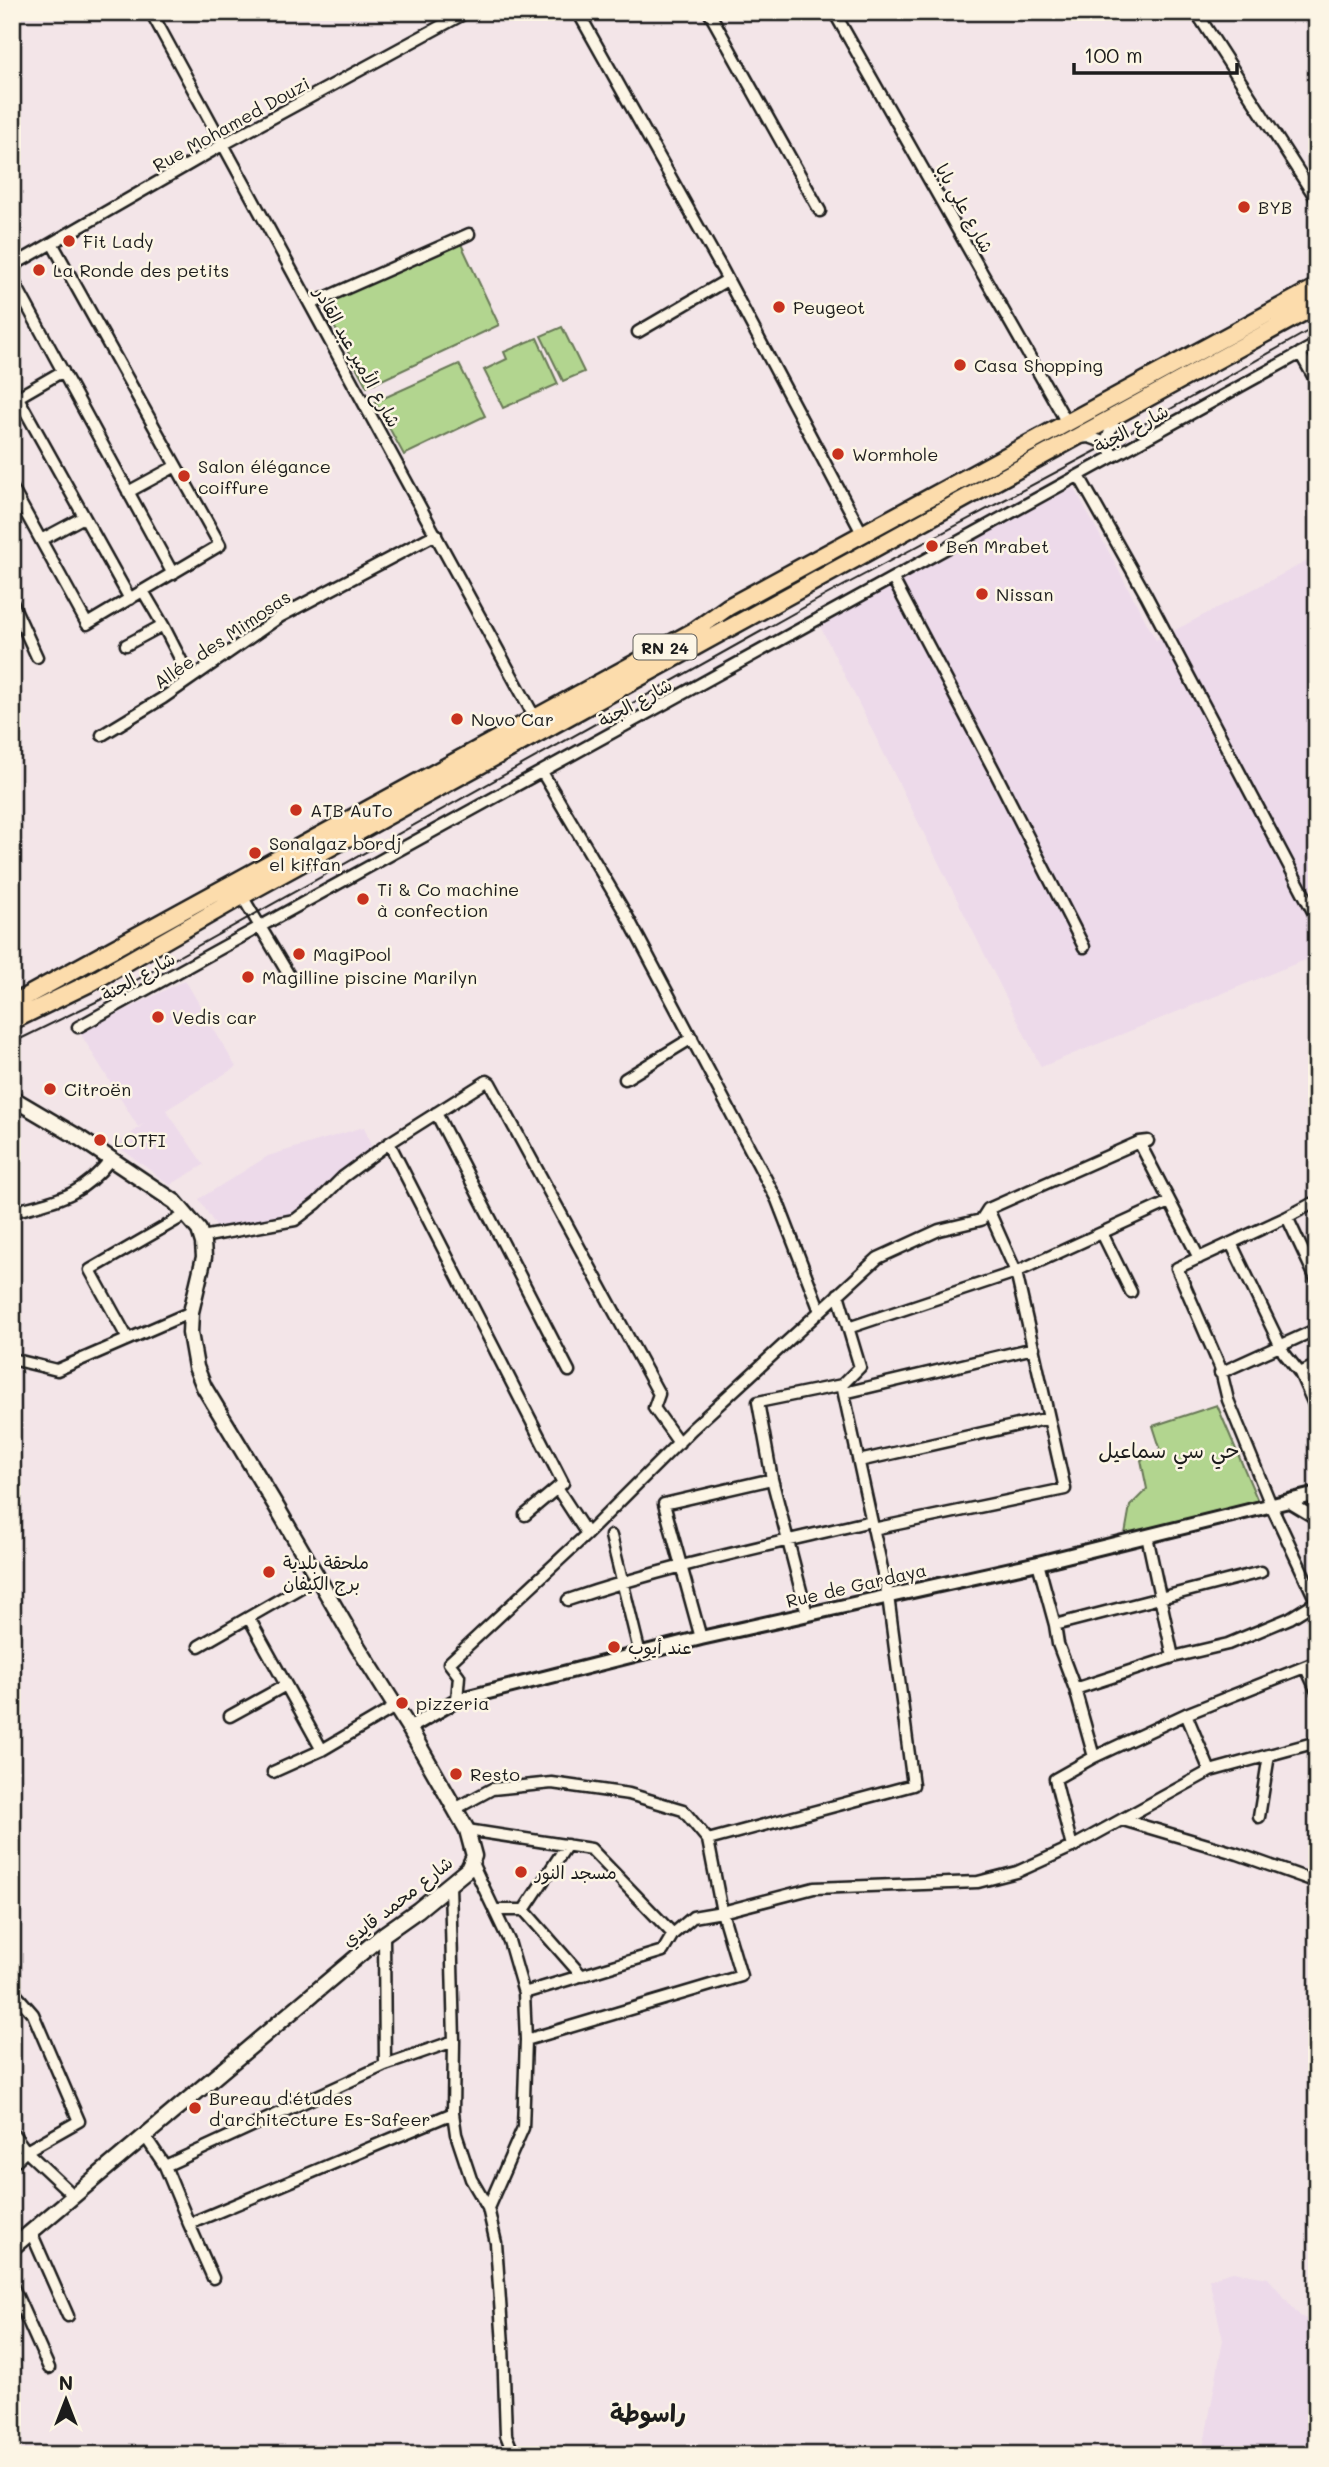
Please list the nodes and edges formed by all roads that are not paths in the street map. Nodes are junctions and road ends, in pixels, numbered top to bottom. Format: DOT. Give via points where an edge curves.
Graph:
graph roads {
  1 [pos="151,12"];
  2 [pos="467,12"];
  3 [pos="578,12"];
  4 [pos="709,12"];
  5 [pos="834,12"];
  6 [pos="1196,12"];
  7 [pos="224,144"];
  8 [pos="1317,200"];
  9 [pos="820,211"];
  10 [pos="469,233"];
  11 [pos="52,243"];
  12 [pos="12,266"];
  13 [pos="12,278"];
  14 [pos="727,280"];
  15 [pos="1317,287"];
  16 [pos="311,304"];
  17 [pos="1317,305"];
  18 [pos="638,332"];
  19 [pos="1317,344"];
  20 [pos="1300,353"];
  21 [pos="63,371"];
  22 [pos="1317,383"];
  23 [pos="12,387"];
  24 [pos="18,397"];
  25 [pos="1116,416"];
  26 [pos="1066,421"];
  27 [pos="1074,439"];
  28 [pos="1106,443"];
  29 [pos="1113,455"];
  30 [pos="176,466"];
  31 [pos="1079,476"];
  32 [pos="12,488"];
  33 [pos="128,492"];
  34 [pos="84,517"];
  35 [pos="862,533"];
  36 [pos="436,534"];
  37 [pos="41,540"];
  38 [pos="173,574"];
  39 [pos="893,579"];
  40 [pos="143,591"];
  41 [pos="130,599"];
  42 [pos="12,602"];
  43 [pos="163,625"];
  44 [pos="126,645"];
  45 [pos="37,657"];
  46 [pos="190,678"];
  47 [pos="535,718"];
  48 [pos="102,735"];
  49 [pos="542,772"];
  50 [pos="242,896"];
  51 [pos="1317,919"];
  52 [pos="260,926"];
  53 [pos="1084,947"];
  54 [pos="290,977"];
  55 [pos="12,1004"];
  56 [pos="12,1021"];
  57 [pos="78,1027"];
  58 [pos="692,1038"];
  59 [pos="625,1079"];
  60 [pos="13,1099"];
  61 [pos="436,1112"];
  62 [pos="389,1143"];
  63 [pos="110,1160"];
  64 [pos="1317,1201"];
  65 [pos="1169,1202"];
  66 [pos="988,1209"];
  67 [pos="12,1212"];
  68 [pos="187,1214"];
  69 [pos="1287,1217"];
  70 [pos="1102,1233"];
  71 [pos="202,1237"];
  72 [pos="1231,1244"];
  73 [pos="1199,1258"];
  74 [pos="1016,1272"];
  75 [pos="1317,1281"];
  76 [pos="1131,1292"];
  77 [pos="838,1294"];
  78 [pos="820,1311"];
  79 [pos="191,1312"];
  80 [pos="848,1328"];
  81 [pos="1317,1329"];
  82 [pos="128,1339"];
  83 [pos="1280,1347"];
  84 [pos="1034,1348"];
  85 [pos="12,1359"];
  86 [pos="1317,1366"];
  87 [pos="569,1371"];
  88 [pos="1220,1373"];
  89 [pos="1300,1373"];
  90 [pos="843,1389"];
  91 [pos="1317,1410"];
  92 [pos="1049,1418"];
  93 [pos="678,1443"];
  94 [pos="859,1461"];
  95 [pos="772,1479"];
  96 [pos="557,1488"];
  97 [pos="1317,1494"];
  98 [pos="1287,1501"];
  99 [pos="1270,1505"];
  100 [pos="525,1515"];
  101 [pos="1317,1519"];
  102 [pos="872,1525"];
  103 [pos="587,1534"];
  104 [pos="611,1536"];
  105 [pos="1147,1536"];
  106 [pos="788,1541"];
  107 [pos="1038,1563"];
  108 [pos="681,1566"];
  109 [pos="1261,1572"];
  110 [pos="317,1578"];
  111 [pos="622,1581"];
  112 [pos="888,1596"];
  113 [pos="1161,1596"];
  114 [pos="568,1600"];
  115 [pos="1317,1602"];
  116 [pos="807,1614"];
  117 [pos="249,1618"];
  118 [pos="1055,1625"];
  119 [pos="701,1638"];
  120 [pos="199,1646"];
  121 [pos="640,1654"];
  122 [pos="1173,1657"];
  123 [pos="1317,1662"];
  124 [pos="1306,1668"];
  125 [pos="286,1685"];
  126 [pos="1075,1689"];
  127 [pos="1317,1692"];
  128 [pos="457,1700"];
  129 [pos="395,1707"];
  130 [pos="1186,1714"];
  131 [pos="230,1716"];
  132 [pos="409,1728"];
  133 [pos="1317,1742"];
  134 [pos="322,1750"];
  135 [pos="1269,1755"];
  136 [pos="1094,1757"];
  137 [pos="1210,1771"];
  138 [pos="273,1772"];
  139 [pos="455,1809"];
  140 [pos="1259,1817"];
  141 [pos="1123,1820"];
  142 [pos="467,1830"];
  143 [pos="708,1840"];
  144 [pos="567,1844"];
  145 [pos="1072,1847"];
  146 [pos="472,1863"];
  147 [pos="1317,1882"];
  148 [pos="450,1884"];
  149 [pos="496,1910"];
  150 [pos="524,1910"];
  151 [pos="722,1912"];
  152 [pos="384,1934"];
  153 [pos="673,1934"];
  154 [pos="582,1976"];
  155 [pos="12,1990"];
  156 [pos="524,1993"];
  157 [pos="526,2040"];
  158 [pos="454,2041"];
  159 [pos="385,2065"];
  160 [pos="453,2113"];
  161 [pos="12,2132"];
  162 [pos="145,2136"];
  163 [pos="26,2151"];
  164 [pos="12,2164"];
  165 [pos="165,2166"];
  166 [pos="74,2196"];
  167 [pos="488,2208"];
  168 [pos="189,2224"];
  169 [pos="31,2232"];
  170 [pos="12,2248"];
  171 [pos="213,2278"];
  172 [pos="12,2285"];
  173 [pos="68,2316"];
  174 [pos="49,2368"];
  175 [pos="514,2455"];
  1 -- 7 [label="street, شارع الأمير عبد القادر"];
  2 -- 7 [label="street, Rue Mohamed Douzi"];
  3 -- 14 [label="street"];
  4 -- 9 [label="street"];
  5 -- 26 [label="street, شارع علي بابا"];
  6 -- 8 [label="street"];
  7 -- 11 [label="street, Rue Mohamed Douzi"];
  7 -- 16 [label="street, شارع الأمير عبد القادر"];
  10 -- 16 [label="street"];
  11 -- 12 [label="street, Rue Mohamed Douzi"];
  11 -- 30 [label="street"];
  13 -- 21 [label="street"];
  14 -- 18 [label="street"];
  14 -- 35 [label="street"];
  15 -- 26 [label="main road, RN 24"];
  16 -- 36 [label="street, شارع الأمير عبد القادر"];
  17 -- 25 [label="main road, RN 24"];
  19 -- 20 [label="street, شارع الجنة"];
  20 -- 22 [label="street"];
  20 -- 29 [label="street, شارع الجنة"];
  21 -- 24 [label="street"];
  21 -- 33 [label="street"];
  23 -- 24 [label="street"];
  24 -- 34 [label="street"];
  25 -- 27 [label="main road, RN 24"];
  25 -- 28 [label="street"];
  26 -- 35 [label="main road, RN 24"];
  27 -- 28 [label="street" via="1089,437"];
  27 -- 50 [label="main road, RN 24"];
  28 -- 29 [label="street"];
  29 -- 31 [label="street, شارع الجنة"];
  30 -- 33 [label="street"];
  30 -- 38 [label="street" via="220,545"];
  31 -- 39 [label="street, شارع الجنة"];
  31 -- 51 [label="street"];
  32 -- 37 [label="street"];
  33 -- 38 [label="street"];
  34 -- 37 [label="street"];
  34 -- 41 [label="street"];
  35 -- 47 [label="main road, RN 24"];
  36 -- 46 [label="street, Allée des Mimosas" via="281,616"];
  36 -- 47 [label="street, شارع الأمير عبد القادر"];
  37 -- 41 [label="street" via="87,624"];
  38 -- 40 [label="street"];
  39 -- 49 [label="street, شارع الجنة"];
  39 -- 53 [label="street"];
  40 -- 41 [label="street"];
  40 -- 43 [label="street"];
  42 -- 45 [label="street"];
  43 -- 44 [label="street"];
  43 -- 46 [label="street"];
  46 -- 48 [label="street, Allée des Mimosas"];
  47 -- 55 [label="main road, RN 24"];
  49 -- 52 [label="street, شارع الجنة"];
  49 -- 58 [label="street"];
  50 -- 52 [label="street"];
  50 -- 56 [label="main road, RN 24" via="92,982"];
  52 -- 54 [label="street"];
  52 -- 57 [label="street, شارع الجنة"];
  58 -- 59 [label="street"];
  58 -- 78 [label="street" via="777,1200"];
  60 -- 63 [label="main road"];
  61 -- 62 [label="street"];
  61 -- 87 [label="street"];
  61 -- 93 [label="street" via="483,1082 490,1083 659,1394 654,1408"];
  62 -- 71 [label="street" via="295,1220"];
  62 -- 96 [label="street" via="563,1483"];
  63 -- 67 [label="street" via="85,1186"];
  63 -- 68 [label="main road"];
  64 -- 69 [label="street"];
  65 -- 66 [label="street" via="1144,1141"];
  65 -- 70 [label="street"];
  65 -- 73 [label="street"];
  66 -- 74 [label="street"];
  66 -- 77 [label="street" via="981,1220 939,1230 878,1258"];
  68 -- 71 [label="main road"];
  68 -- 82 [label="street" via="90,1270"];
  69 -- 72 [label="street"];
  69 -- 75 [label="street"];
  70 -- 74 [label="street"];
  70 -- 76 [label="street"];
  71 -- 79 [label="main road, شارع محمد قايدي" via="204,1257"];
  72 -- 73 [label="street"];
  72 -- 83 [label="street"];
  73 -- 88 [label="street" via="1177,1268"];
  74 -- 80 [label="street"];
  74 -- 84 [label="street"];
  77 -- 78 [label="street"];
  77 -- 80 [label="street"];
  78 -- 93 [label="street"];
  79 -- 82 [label="street"];
  79 -- 110 [label="main road, شارع محمد قايدي" via="191,1344 204,1387"];
  80 -- 90 [label="street" via="860,1367"];
  81 -- 83 [label="street"];
  82 -- 85 [label="street" via="57,1370"];
  83 -- 88 [label="street"];
  83 -- 89 [label="street"];
  84 -- 90 [label="street"];
  84 -- 92 [label="street"];
  86 -- 89 [label="street"];
  88 -- 99 [label="street"];
  89 -- 91 [label="street"];
  90 -- 94 [label="street"];
  90 -- 95 [label="street" via="758,1402"];
  92 -- 94 [label="street"];
  92 -- 102 [label="street" via="1065,1489"];
  93 -- 103 [label="street"];
  94 -- 102 [label="street"];
  95 -- 106 [label="street"];
  95 -- 108 [label="street" via="664,1504"];
  96 -- 100 [label="street"];
  96 -- 103 [label="street"];
  97 -- 98 [label="street, Rue de Gardaya"];
  98 -- 99 [label="street, Rue de Gardaya"];
  98 -- 101 [label="street"];
  99 -- 105 [label="street, Rue de Gardaya"];
  99 -- 115 [label="street"];
  102 -- 106 [label="street"];
  102 -- 112 [label="street"];
  103 -- 128 [label="street" via="449,1663 459,1676"];
  104 -- 111 [label="street"];
  105 -- 107 [label="street, Rue de Gardaya"];
  105 -- 113 [label="street"];
  106 -- 108 [label="street"];
  106 -- 116 [label="street"];
  107 -- 112 [label="street, Rue de Gardaya"];
  107 -- 118 [label="street"];
  108 -- 111 [label="street"];
  108 -- 119 [label="street"];
  109 -- 113 [label="street"];
  110 -- 117 [label="street"];
  110 -- 129 [label="main road, شارع محمد قايدي"];
  111 -- 114 [label="street"];
  111 -- 121 [label="street"];
  112 -- 116 [label="street, Rue de Gardaya"];
  112 -- 143 [label="street" via="913,1785"];
  113 -- 118 [label="street"];
  113 -- 122 [label="street"];
  115 -- 122 [label="street" via="1228,1644"];
  116 -- 119 [label="street, Rue de Gardaya"];
  117 -- 120 [label="street"];
  117 -- 125 [label="street"];
  118 -- 126 [label="street"];
  119 -- 121 [label="street, Rue de Gardaya"];
  121 -- 128 [label="street, Rue de Gardaya"];
  122 -- 126 [label="street"];
  123 -- 124 [label="street"];
  124 -- 127 [label="street"];
  124 -- 130 [label="street"];
  125 -- 131 [label="street"];
  125 -- 134 [label="street"];
  126 -- 136 [label="street"];
  128 -- 132 [label="street, Rue de Gardaya"];
  129 -- 132 [label="main road, شارع محمد قايدي"];
  129 -- 134 [label="street"];
  130 -- 136 [label="street"];
  130 -- 137 [label="street"];
  132 -- 139 [label="main road, شارع محمد قايدي"];
  133 -- 135 [label="street"];
  134 -- 138 [label="street"];
  135 -- 137 [label="street"];
  135 -- 140 [label="street"];
  136 -- 145 [label="street" via="1055,1779"];
  137 -- 141 [label="street"];
  139 -- 142 [label="main road, شارع محمد قايدي"];
  139 -- 143 [label="street" via="492,1789 552,1783 629,1794 683,1810"];
  141 -- 145 [label="street"];
  141 -- 147 [label="street"];
  142 -- 144 [label="street"];
  142 -- 146 [label="main road, شارع محمد قايدي"];
  143 -- 151 [label="street"];
  144 -- 150 [label="street"];
  144 -- 153 [label="street" via="591,1849"];
  145 -- 151 [label="street" via="1017,1872 978,1882 814,1888"];
  146 -- 148 [label="main road, شارع محمد قايدي"];
  146 -- 149 [label="street"];
  148 -- 152 [label="main road, شارع محمد قايدي"];
  148 -- 158 [label="street"];
  149 -- 150 [label="street"];
  149 -- 156 [label="street"];
  150 -- 154 [label="street"];
  151 -- 153 [label="street" via="693,1917"];
  151 -- 157 [label="street" via="741,1976"];
  152 -- 159 [label="street"];
  152 -- 162 [label="main road, شارع محمد قايدي"];
  153 -- 154 [label="street" via="663,1951"];
  154 -- 156 [label="street"];
  155 -- 163 [label="street" via="33,2014 79,2121"];
  156 -- 157 [label="street"];
  157 -- 167 [label="street" via="523,2128"];
  158 -- 159 [label="street"];
  158 -- 160 [label="street"];
  159 -- 165 [label="street"];
  160 -- 167 [label="street" via="471,2179"];
  160 -- 168 [label="street"];
  161 -- 163 [label="street"];
  162 -- 165 [label="street"];
  162 -- 166 [label="main road, شارع محمد قايدي"];
  163 -- 164 [label="street"];
  163 -- 166 [label="street"];
  165 -- 168 [label="street"];
  166 -- 169 [label="main road, شارع محمد قايدي"];
  167 -- 175 [label="street" via="496,2243 506,2435"];
  168 -- 171 [label="street"];
  169 -- 170 [label="main road, شارع محمد قايدي"];
  169 -- 173 [label="street"];
  172 -- 174 [label="street"];
}
